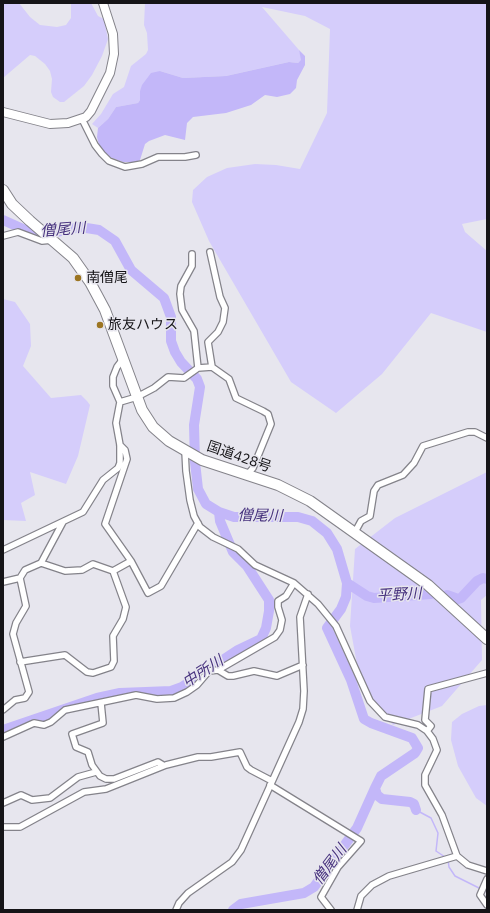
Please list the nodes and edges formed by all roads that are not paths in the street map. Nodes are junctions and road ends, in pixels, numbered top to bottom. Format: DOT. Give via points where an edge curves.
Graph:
graph roads {
  1 [pos="103,3"];
  2 [pos="3,112"];
  3 [pos="82,119"];
  4 [pos="196,155"];
  5 [pos="3,190"];
  6 [pos="3,201"];
  7 [pos="30,221"];
  8 [pos="3,236"];
  9 [pos="51,239"];
  10 [pos="210,252"];
  11 [pos="192,254"];
  12 [pos="123,359"];
  13 [pos="212,367"];
  14 [pos="198,368"];
  15 [pos="137,397"];
  16 [pos="120,402"];
  17 [pos="487,438"];
  18 [pos="120,445"];
  19 [pos="194,456"];
  20 [pos="247,476"];
  21 [pos="63,522"];
  22 [pos="198,523"];
  23 [pos="355,532"];
  24 [pos="3,550"];
  25 [pos="41,562"];
  26 [pos="131,562"];
  27 [pos="113,571"];
  28 [pos="20,578"];
  29 [pos="3,582"];
  30 [pos="294,583"];
  31 [pos="308,594"];
  32 [pos="487,639"];
  33 [pos="20,662"];
  34 [pos="303,665"];
  35 [pos="218,670"];
  36 [pos="487,673"];
  37 [pos="101,703"];
  38 [pos="3,710"];
  39 [pos="427,731"];
  40 [pos="3,737"];
  41 [pos="163,766"];
  42 [pos="96,772"];
  43 [pos="271,783"];
  44 [pos="3,803"];
  45 [pos="3,827"];
  46 [pos="457,856"];
  47 [pos="487,871"];
  48 [pos="487,880"];
  49 [pos="487,905"];
  50 [pos="176,910"];
  51 [pos="331,910"];
  52 [pos="357,910"];
  1 -- 3 [label="street" via="113,34 114,54 110,73 91,111"];
  2 -- 3 [label="street" via="50,124"];
  3 -- 4 [label="street" via="102,154 109,161 125,167 142,164 158,157"];
  5 -- 7 [label="highway, 国道428号" via="12,204"];
  6 -- 7 [label="street" via="16,215"];
  7 -- 9 [label="highway, 国道428号"];
  8 -- 9 [label="street" via="18,232 42,241"];
  9 -- 12 [label="highway, 国道428号" via="73,258 90,282 105,310"];
  10 -- 13 [label="street" via="225,308 223,322 208,342"];
  11 -- 14 [label="street" via="192,266 180,286 180,294 182,310 194,331"];
  12 -- 15 [label="highway, 国道428号"];
  12 -- 16 [label="street" via="113,376 113,386"];
  13 -- 14 [label="street"];
  13 -- 20 [label="street" via="229,379 239,401 263,411 272,424"];
  14 -- 15 [label="street" via="184,378 168,377"];
  15 -- 16 [label="street"];
  15 -- 19 [label="highway, 国道428号" via="153,427 169,441"];
  16 -- 18 [label="street" via="116,423"];
  17 -- 23 [label="street" via="475,432 468,432 424,446 403,476 378,485 374,491 370,516 361,521"];
  18 -- 21 [label="street" via="118,468 103,480 83,512"];
  18 -- 26 [label="street" via="125,450 127,459 105,524"];
  19 -- 20 [label="highway, 国道428号"];
  19 -- 22 [label="street" via="186,471 190,500"];
  20 -- 23 [label="highway, 国道428号" via="278,485 304,498"];
  21 -- 24 [label="street"];
  21 -- 25 [label="street"];
  22 -- 26 [label="street" via="161,586 148,593"];
  22 -- 30 [label="street" via="214,537 238,549 255,565"];
  23 -- 32 [label="highway, 国道428号" via="428,585"];
  25 -- 27 [label="street" via="64,571 82,570 92,564"];
  25 -- 28 [label="street" via="25,570"];
  26 -- 27 [label="street"];
  27 -- 33 [label="street" via="126,607 123,619 113,636 114,661 111,667 93,673 87,672 64,655"];
  28 -- 29 [label="street"];
  28 -- 33 [label="street" via="26,606 13,634"];
  30 -- 31 [label="street"];
  30 -- 35 [label="street" via="286,596 278,601 282,620 276,637"];
  31 -- 34 [label="street" via="300,617"];
  31 -- 39 [label="street" via="336,626 370,701 385,717 418,725"];
  33 -- 38 [label="street" via="28,696 14,700"];
  34 -- 35 [label="street" via="277,676 254,671 233,676 222,674"];
  34 -- 43 [label="street" via="303,709"];
  35 -- 37 [label="street" via="209,671 197,685 174,698 158,699 136,695"];
  36 -- 39 [label="street" via="428,689 425,720 431,726"];
  37 -- 40 [label="street" via="65,710 51,722 44,725 34,723"];
  37 -- 42 [label="street" via="103,723 72,734 76,747 88,752"];
  39 -- 46 [label="street" via="436,745 436,750 425,776 425,785 442,815"];
  41 -- 42 [label="street" via="158,762 114,779 106,779"];
  41 -- 43 [label="street" via="198,757 240,752 247,766"];
  41 -- 45 [label="street" via="106,789 84,792 20,828"];
  42 -- 44 [label="street" via="78,777 50,798 32,800 22,795"];
  43 -- 50 [label="street" via="241,850 232,862 188,892"];
  43 -- 51 [label="street" via="361,841 338,867 321,897"];
  46 -- 47 [label="street" via="468,865"];
  46 -- 52 [label="street" via="389,876 372,885 361,896"];
  48 -- 49 [label="street" via="480,895"];
}
